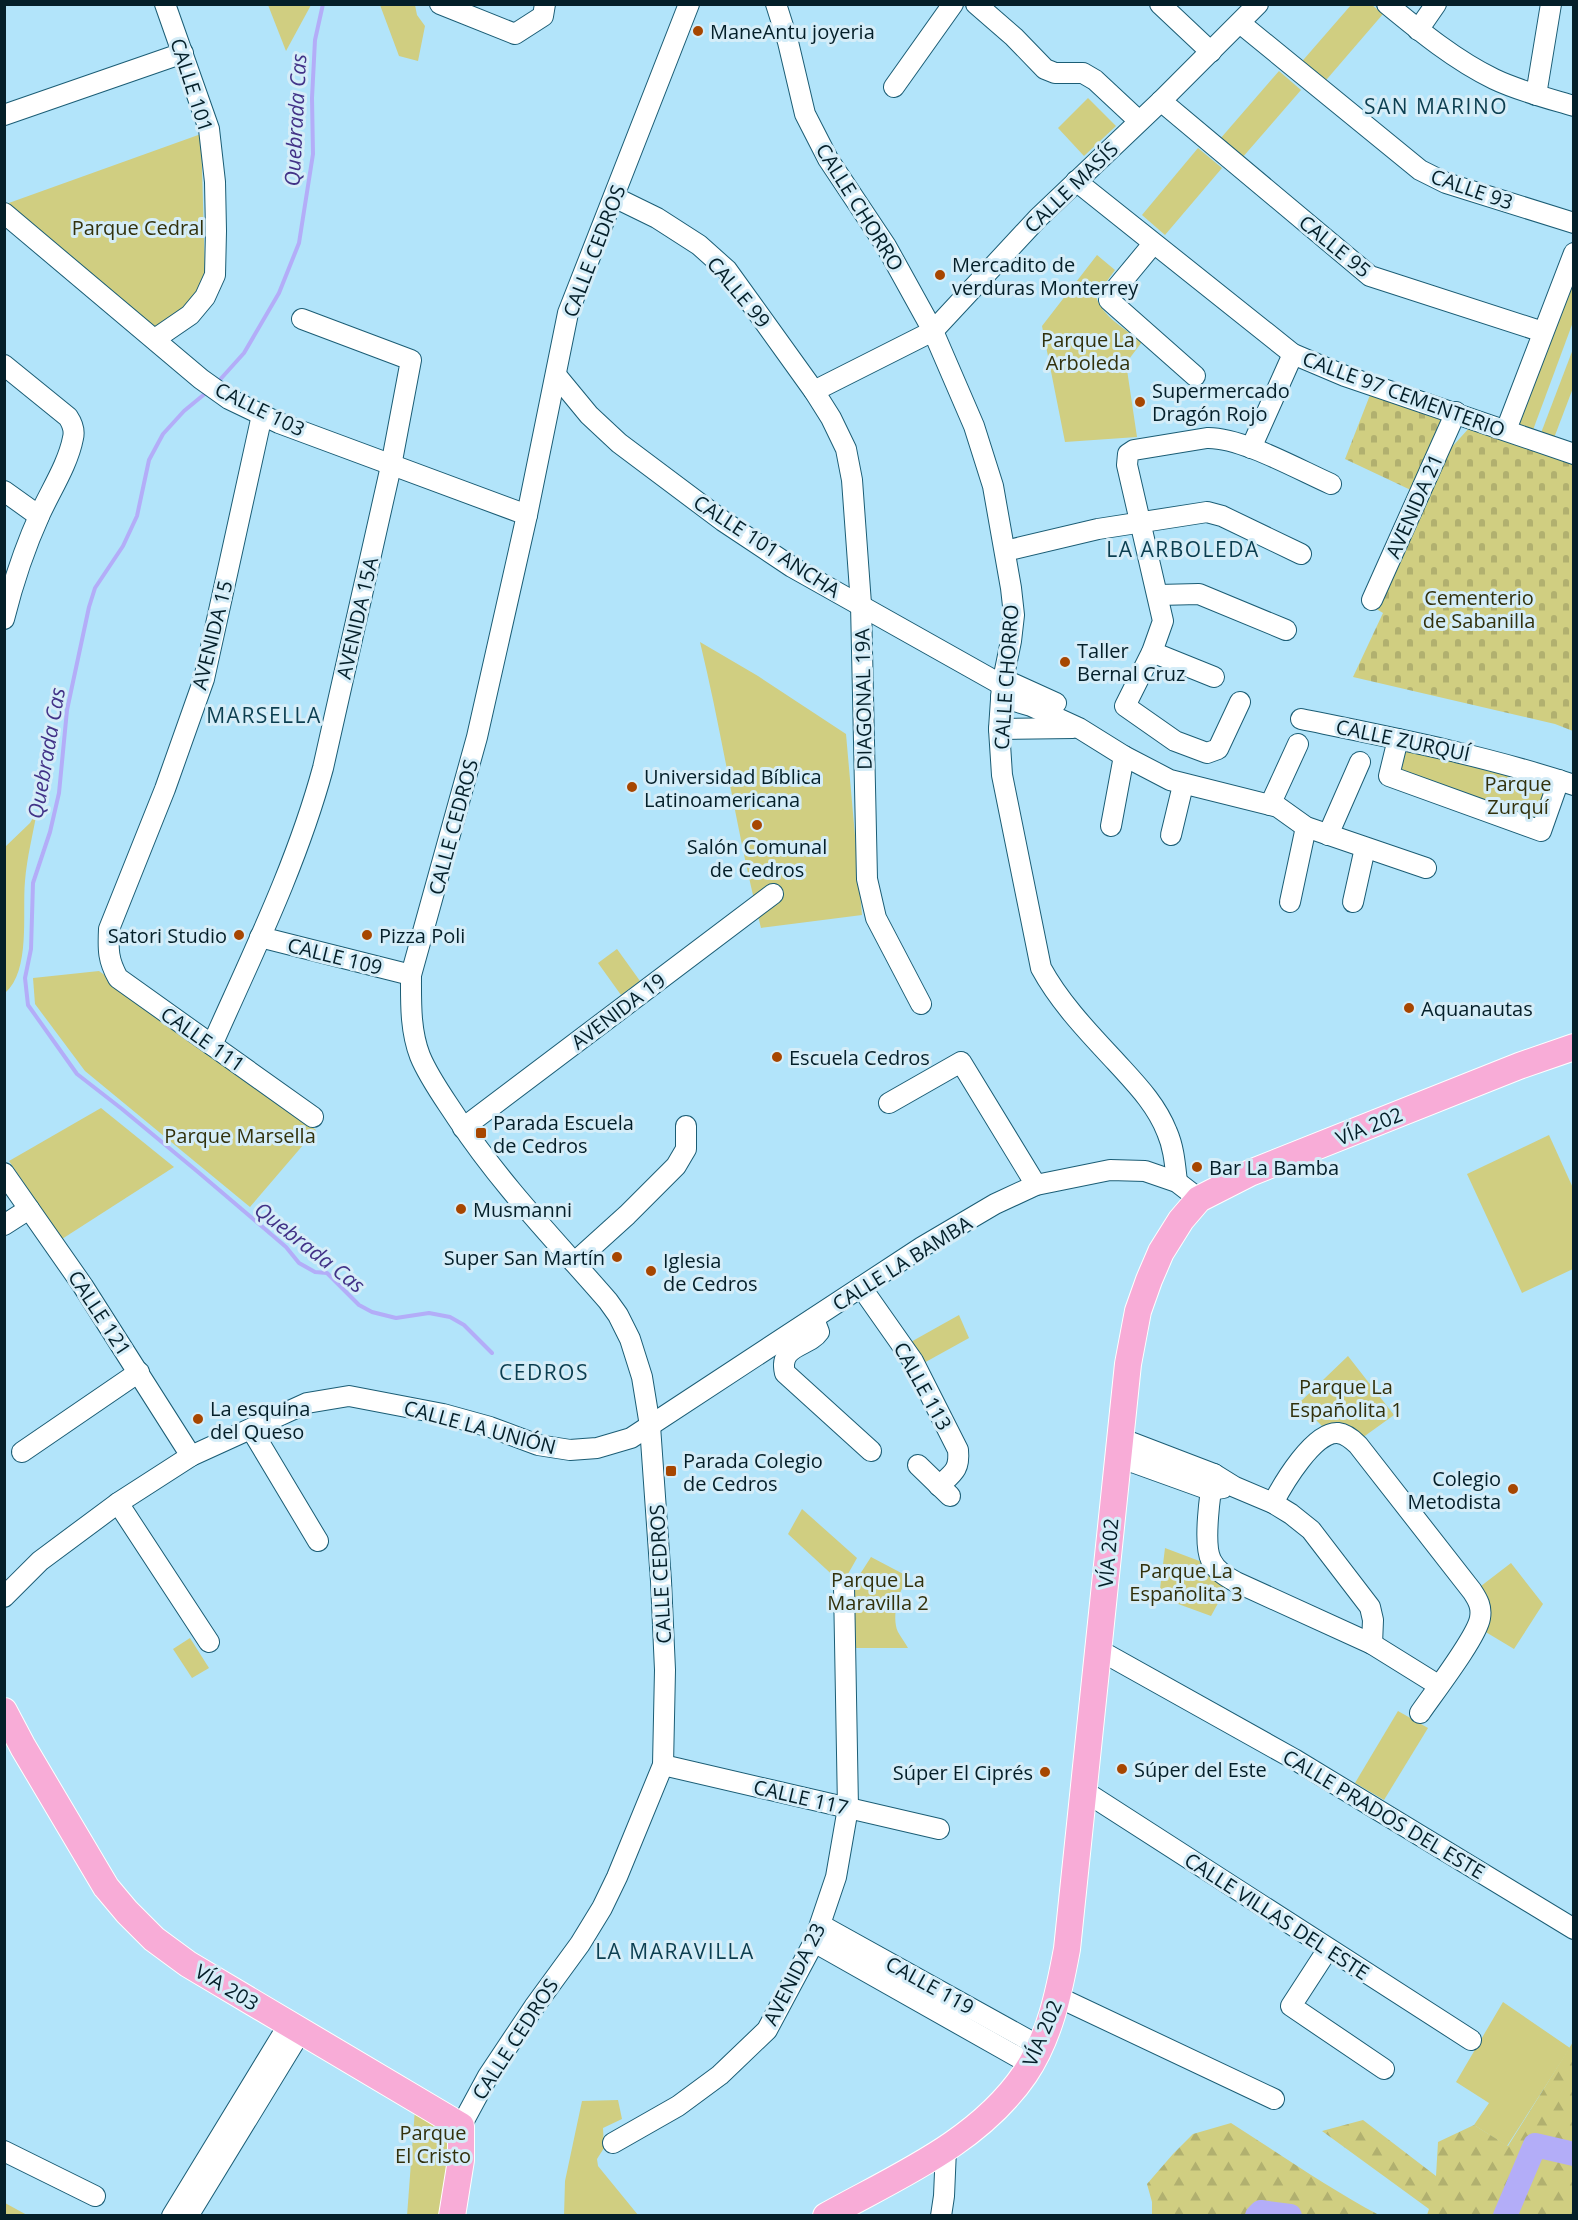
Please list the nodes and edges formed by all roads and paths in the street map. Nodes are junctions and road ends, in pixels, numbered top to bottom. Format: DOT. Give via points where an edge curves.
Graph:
graph roads {
  1 [pos="165,4"];
  2 [pos="440,4"];
  3 [pos="689,4"];
  4 [pos="776,4"];
  5 [pos="953,4"];
  6 [pos="976,4"];
  7 [pos="1160,4"];
  8 [pos="1258,4"];
  9 [pos="1387,4"];
  10 [pos="1436,4"];
  11 [pos="1551,4"];
  12 [pos="544,10"];
  13 [pos="1240,23"];
  14 [pos="1418,30"];
  15 [pos="1211,52"];
  16 [pos="183,53"];
  17 [pos="894,87"];
  18 [pos="1536,95"];
  19 [pos="1161,101"];
  20 [pos="1574,106"];
  21 [pos="4,115"];
  22 [pos="1139,121"];
  23 [pos="1076,181"];
  24 [pos="614,197"];
  25 [pos="4,213"];
  26 [pos="1574,223"];
  27 [pos="1153,244"];
  28 [pos="1574,253"];
  29 [pos="302,320"];
  30 [pos="933,331"];
  31 [pos="1542,332"];
  32 [pos="155,339"];
  33 [pos="1293,354"];
  34 [pos="4,365"];
  35 [pos="556,375"];
  36 [pos="1195,376"];
  37 [pos="814,391"];
  38 [pos="1456,412"];
  39 [pos="262,415"];
  40 [pos="1506,430"];
  41 [pos="1251,448"];
  42 [pos="1574,454"];
  43 [pos="391,466"];
  44 [pos="1331,484"];
  45 [pos="4,491"];
  46 [pos="527,515"];
  47 [pos="39,516"];
  48 [pos="1141,521"];
  49 [pos="1005,551"];
  50 [pos="1301,554"];
  51 [pos="1158,595"];
  52 [pos="1372,600"];
  53 [pos="861,604"];
  54 [pos="5,613"];
  55 [pos="1286,630"];
  56 [pos="1152,652"];
  57 [pos="1214,677"];
  58 [pos="1002,687"];
  59 [pos="1240,702"];
  60 [pos="1301,719"];
  61 [pos="1082,723"];
  62 [pos="999,729"];
  63 [pos="1398,739"];
  64 [pos="1298,744"];
  65 [pos="1124,756"];
  66 [pos="1360,762"];
  67 [pos="1566,783"];
  68 [pos="1183,785"];
  69 [pos="1270,805"];
  70 [pos="1111,826"];
  71 [pos="1306,827"];
  72 [pos="1171,835"];
  73 [pos="1328,835"];
  74 [pos="1365,848"];
  75 [pos="1426,868"];
  76 [pos="773,894"];
  77 [pos="1290,902"];
  78 [pos="1353,902"];
  79 [pos="260,937"];
  80 [pos="108,950"];
  81 [pos="411,975"];
  82 [pos="921,1004"];
  83 [pos="212,1045"];
  84 [pos="1574,1047"];
  85 [pos="889,1103"];
  86 [pos="313,1117"];
  87 [pos="686,1126"];
  88 [pos="463,1128"];
  89 [pos="4,1173"];
  90 [pos="1177,1182"];
  91 [pos="1036,1185"];
  92 [pos="1198,1199"];
  93 [pos="29,1209"];
  94 [pos="4,1225"];
  95 [pos="575,1262"];
  96 [pos="861,1287"];
  97 [pos="814,1319"];
  98 [pos="140,1372"];
  99 [pos="650,1426"];
  100 [pos="250,1429"];
  101 [pos="1118,1449"];
  102 [pos="871,1451"];
  103 [pos="22,1452"];
  104 [pos="191,1456"];
  105 [pos="918,1465"];
  106 [pos="1212,1482"];
  107 [pos="118,1503"];
  108 [pos="1273,1503"];
  109 [pos="318,1541"];
  110 [pos="844,1586"];
  111 [pos="4,1597"];
  112 [pos="209,1642"];
  113 [pos="1372,1644"];
  114 [pos="1099,1650"];
  115 [pos="1438,1685"];
  116 [pos="4,1711"];
  117 [pos="1420,1713"];
  118 [pos="663,1765"];
  119 [pos="1084,1791"];
  120 [pos="848,1808"];
  121 [pos="939,1829"];
  122 [pos="1574,1929"];
  123 [pos="818,1933"];
  124 [pos="1328,1949"];
  125 [pos="1058,1997"];
  126 [pos="295,2027"];
  127 [pos="1471,2040"];
  128 [pos="1035,2055"];
  129 [pos="1384,2069"];
  130 [pos="1274,2099"];
  131 [pos="461,2126"];
  132 [pos="227,2139"];
  133 [pos="613,2143"];
  134 [pos="946,2149"];
  135 [pos="4,2151"];
  136 [pos="95,2196"];
  137 [pos="172,2216"];
  138 [pos="188,2216"];
  139 [pos="452,2216"];
  140 [pos="826,2216"];
  141 [pos="941,2216"];
  1 -- 16 [label="street, CALLE 101"];
  2 -- 12 [label="street" via="515,34"];
  3 -- 24 [label="street, CALLE CEDROS"];
  4 -- 30 [label="street, CALLE CHORRO" via="805,114 828,159 886,246"];
  5 -- 17 [label="street"];
  6 -- 22 [label="street" via="1045,69 1083,73"];
  7 -- 15 [label="street"];
  8 -- 13 [label="street, CALLE MASÍS"];
  9 -- 14 [label="street"];
  10 -- 14 [label="street"];
  11 -- 18 [label="street"];
  13 -- 15 [label="street, CALLE MASÍS"];
  13 -- 26 [label="street, CALLE 93" via="1420,170 1446,183"];
  14 -- 18 [label="street" via="1480,72"];
  15 -- 19 [label="street, CALLE MASÍS"];
  16 -- 21 [label="street"];
  16 -- 32 [label="street, CALLE 101" via="209,129 215,182 214,274 205,297 190,315"];
  18 -- 20 [label="street"];
  19 -- 22 [label="street, CALLE MASÍS"];
  19 -- 31 [label="street, CALLE 95" via="1370,276"];
  22 -- 23 [label="street, CALLE MASÍS"];
  23 -- 27 [label="street, CALLE 97 CEMENTERIO"];
  23 -- 30 [label="street, CALLE MASÍS"];
  24 -- 35 [label="street, CALLE CEDROS" via="568,313"];
  24 -- 37 [label="street, CALLE 99" via="699,245 727,270"];
  25 -- 32 [label="street, CALLE 103"];
  27 -- 33 [label="street, CALLE 97 CEMENTERIO"];
  27 -- 36 [label="street" via="1109,300"];
  28 -- 31 [label="street"];
  29 -- 43 [label="street, AVENIDA 15A" via="411,360"];
  30 -- 37 [label="street, CALLE MASÍS"];
  30 -- 49 [label="street, CALLE CHORRO" via="974,426 993,486"];
  31 -- 40 [label="street"];
  32 -- 39 [label="street, CALLE 103" via="229,399"];
  33 -- 38 [label="street, CALLE 97 CEMENTERIO" via="1345,376"];
  33 -- 41 [label="street"];
  34 -- 47 [label="street" via="62,411 72,424 70,448"];
  35 -- 46 [label="street, CALLE CEDROS"];
  35 -- 53 [label="street, CALLE 101 ANCHA" via="605,430 680,489 792,567"];
  37 -- 53 [label="street, DIAGONAL 19A" via="846,449"];
  38 -- 40 [label="street, CALLE 97 CEMENTERIO"];
  38 -- 52 [label="street, AVENIDA 21"];
  39 -- 43 [label="street, CALLE 103"];
  39 -- 80 [label="street, AVENIDA 15" via="204,679 109,929"];
  40 -- 42 [label="street, CALLE 97 CEMENTERIO"];
  41 -- 44 [label="street"];
  41 -- 48 [label="street" via="1207,438 1134,450 1128,454 1127,465"];
  43 -- 46 [label="street, CALLE 103"];
  43 -- 79 [label="street, AVENIDA 15A" via="311,811"];
  45 -- 47 [label="street"];
  46 -- 81 [label="street, CALLE CEDROS" via="477,737"];
  47 -- 54 [label="street"];
  48 -- 49 [label="street"];
  48 -- 50 [label="street" via="1212,513"];
  48 -- 51 [label="street"];
  49 -- 58 [label="street, CALLE CHORRO" via="1014,615"];
  51 -- 55 [label="street" via="1199,594"];
  51 -- 56 [label="street" via="1163,621"];
  53 -- 58 [label="street, CALLE 101 ANCHA"];
  53 -- 82 [label="street, DIAGONAL 19A" via="867,879 876,918"];
  56 -- 57 [label="street"];
  56 -- 59 [label="street" via="1125,706 1175,741 1207,753 1218,748"];
  58 -- 61 [label="street, CALLE 101 ANCHA" via="1031,706"];
  58 -- 62 [label="street, CALLE CHORRO"];
  60 -- 63 [label="street, CALLE ZURQUÍ"];
  61 -- 62 [label="street"];
  61 -- 65 [label="street, CALLE 101 ANCHA"];
  62 -- 90 [label="street, CALLE CHORRO" via="1002,775 1041,968 1088,1032 1147,1096 1167,1131"];
  63 -- 67 [label="street, CALLE ZURQUÍ" via="1472,754"];
  63 -- 67 [label="street" via="1389,776 1541,831"];
  64 -- 69 [label="street"];
  65 -- 68 [label="street, CALLE 101 ANCHA"];
  65 -- 70 [label="street"];
  66 -- 73 [label="street"];
  68 -- 69 [label="street, CALLE 101 ANCHA"];
  68 -- 72 [label="street"];
  69 -- 71 [label="street, CALLE 101 ANCHA"];
  71 -- 73 [label="street, CALLE 101 ANCHA"];
  71 -- 77 [label="street"];
  73 -- 74 [label="street, CALLE 101 ANCHA"];
  74 -- 75 [label="street, CALLE 101 ANCHA"];
  74 -- 78 [label="street"];
  76 -- 88 [label="street, AVENIDA 19"];
  79 -- 81 [label="street, CALLE 109"];
  79 -- 83 [label="street, AVENIDA 15A"];
  80 -- 83 [label="street, CALLE 111" via="110,965 118,978"];
  81 -- 88 [label="street, CALLE CEDROS" via="411,1011 420,1055"];
  83 -- 86 [label="street, CALLE 111"];
  84 -- 92 [label="main road, VÍA 202" via="1250,1173"];
  85 -- 91 [label="street" via="961,1062"];
  87 -- 95 [label="street" via="686,1149 676,1166"];
  88 -- 95 [label="street, CALLE CEDROS" via="511,1192"];
  89 -- 93 [label="street, CALLE 121"];
  90 -- 91 [label="street, CALLE LA BAMBA" via="1145,1171 1110,1170"];
  90 -- 92 [label="street"];
  91 -- 96 [label="street, CALLE LA BAMBA" via="995,1204"];
  92 -- 101 [label="main road, VÍA 202" via="1161,1252 1138,1311"];
  93 -- 94 [label="street"];
  93 -- 98 [label="street, CALLE 121"];
  95 -- 99 [label="street, CALLE CEDROS" via="608,1301 630,1339 642,1377"];
  96 -- 97 [label="street, CALLE LA BAMBA"];
  96 -- 105 [label="street, CALLE 113" via="913,1361 958,1450 959,1461 945,1491"];
  97 -- 99 [label="street, CALLE LA BAMBA"];
  97 -- 102 [label="street" via="819,1332 788,1355 785,1373"];
  98 -- 103 [label="street"];
  98 -- 104 [label="street, CALLE 121"];
  99 -- 100 [label="street, CALLE LA UNIÓN" via="611,1445 570,1450 538,1445 443,1414 349,1396 307,1403"];
  99 -- 118 [label="street, CALLE CEDROS" via="663,1615"];
  100 -- 104 [label="street, CALLE LA UNIÓN"];
  100 -- 109 [label="street"];
  101 -- 106 [label="street" via="1135,1463"];
  101 -- 114 [label="main road, VÍA 202"];
  104 -- 107 [label="street, CALLE LA UNIÓN"];
  106 -- 108 [label="street"];
  106 -- 113 [label="street" via="1208,1553 1217,1569 1236,1582"];
  107 -- 111 [label="street, CALLE LA UNIÓN" via="40,1561"];
  107 -- 112 [label="street"];
  108 -- 113 [label="street" via="1311,1530 1365,1600 1373,1614"];
  108 -- 115 [label="street" via="1300,1459 1326,1436 1338,1433 1353,1439 1473,1591 1480,1607 1481,1616 1474,1632"];
  110 -- 120 [label="street, AVENIDA 23"];
  113 -- 115 [label="street"];
  114 -- 119 [label="main road, VÍA 202"];
  114 -- 122 [label="street, CALLE PRADOS DEL ESTE" via="1294,1759"];
  115 -- 117 [label="street"];
  116 -- 126 [label="main road, VÍA 203" via="84,1852 127,1912 154,1939 188,1964"];
  118 -- 120 [label="street, CALLE 117"];
  118 -- 131 [label="street, CALLE CEDROS" via="602,1908 488,2076"];
  119 -- 124 [label="street, CALLE VILLAS DEL ESTE"];
  119 -- 125 [label="main road, VÍA 202"];
  120 -- 121 [label="street, CALLE 117"];
  120 -- 123 [label="street, AVENIDA 23" via="836,1877"];
  123 -- 128 [label="street, CALLE 119"];
  123 -- 133 [label="street, AVENIDA 23" via="767,2030 720,2075 678,2106"];
  124 -- 127 [label="street, CALLE VILLAS DEL ESTE"];
  124 -- 129 [label="street" via="1291,2006"];
  125 -- 128 [label="main road, VÍA 202"];
  125 -- 130 [label="street"];
  126 -- 131 [label="main road, VÍA 203"];
  126 -- 132 [label="street"];
  128 -- 134 [label="main road, VÍA 202" via="1025,2074 996,2109"];
  131 -- 139 [label="main road" via="461,2160"];
  132 -- 137 [label="street"];
  132 -- 138 [label="street"];
  134 -- 140 [label="main road, VÍA 202"];
  134 -- 141 [label="street"];
  135 -- 136 [label="street"];
}
